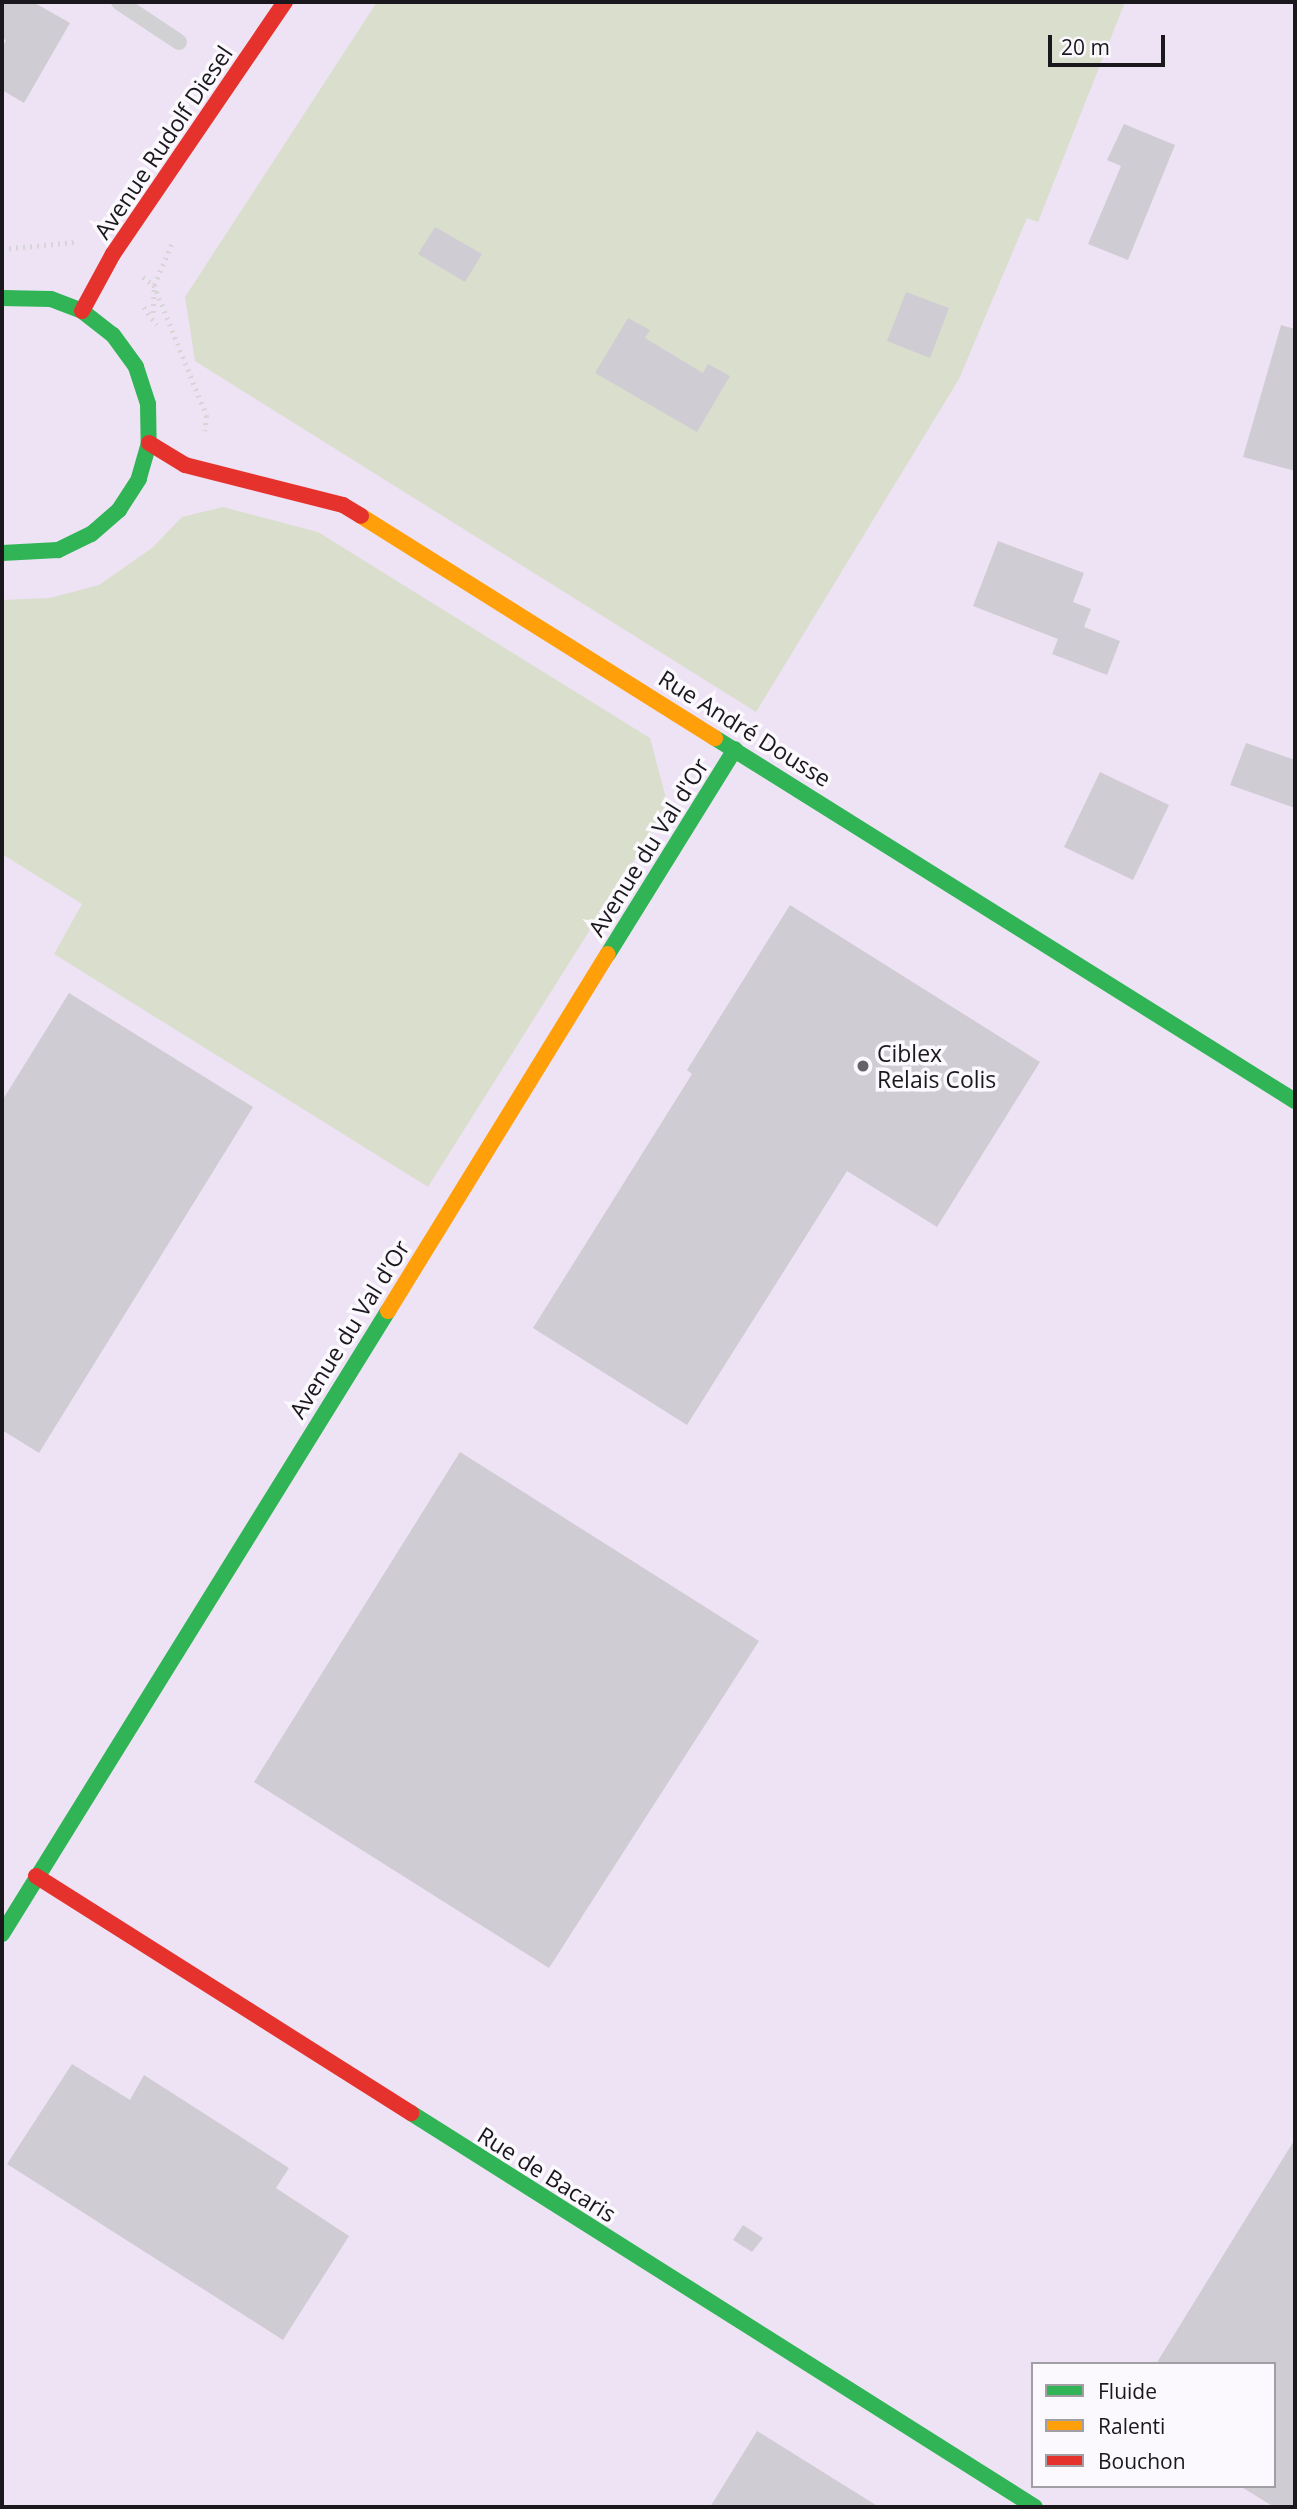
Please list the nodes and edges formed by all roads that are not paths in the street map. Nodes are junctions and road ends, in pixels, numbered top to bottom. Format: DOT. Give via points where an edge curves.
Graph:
graph roads {
  1 [pos="118,2"];
  2 [pos="285,2"];
  3 [pos="179,42"];
  4 [pos="2,298"];
  5 [pos="82,311"];
  6 [pos="149,443"];
  7 [pos="2,553"];
  8 [pos="735,749"];
  9 [pos="1295,1101"];
  10 [pos="36,1876"];
  11 [pos="2,1934"];
  12 [pos="1035,2507"];
  1 -- 3 [label="lane"];
  2 -- 5 [label="street, Avenue Rudolf Diesel" via="113,254"];
  4 -- 5 [label="street" via="51,299"];
  5 -- 6 [label="street" via="113,335 136,367 148,404"];
  6 -- 7 [label="street" via="139,479 119,510 91,534 58,550"];
  6 -- 8 [label="street, Rue André Dousse" via="185,465 343,505"];
  8 -- 9 [label="street, Rue André Dousse"];
  8 -- 10 [label="street, Avenue du Val d'Or"];
  10 -- 11 [label="street, Avenue du Val d'Or"];
  10 -- 12 [label="street, Rue de Bacaris"];
}
